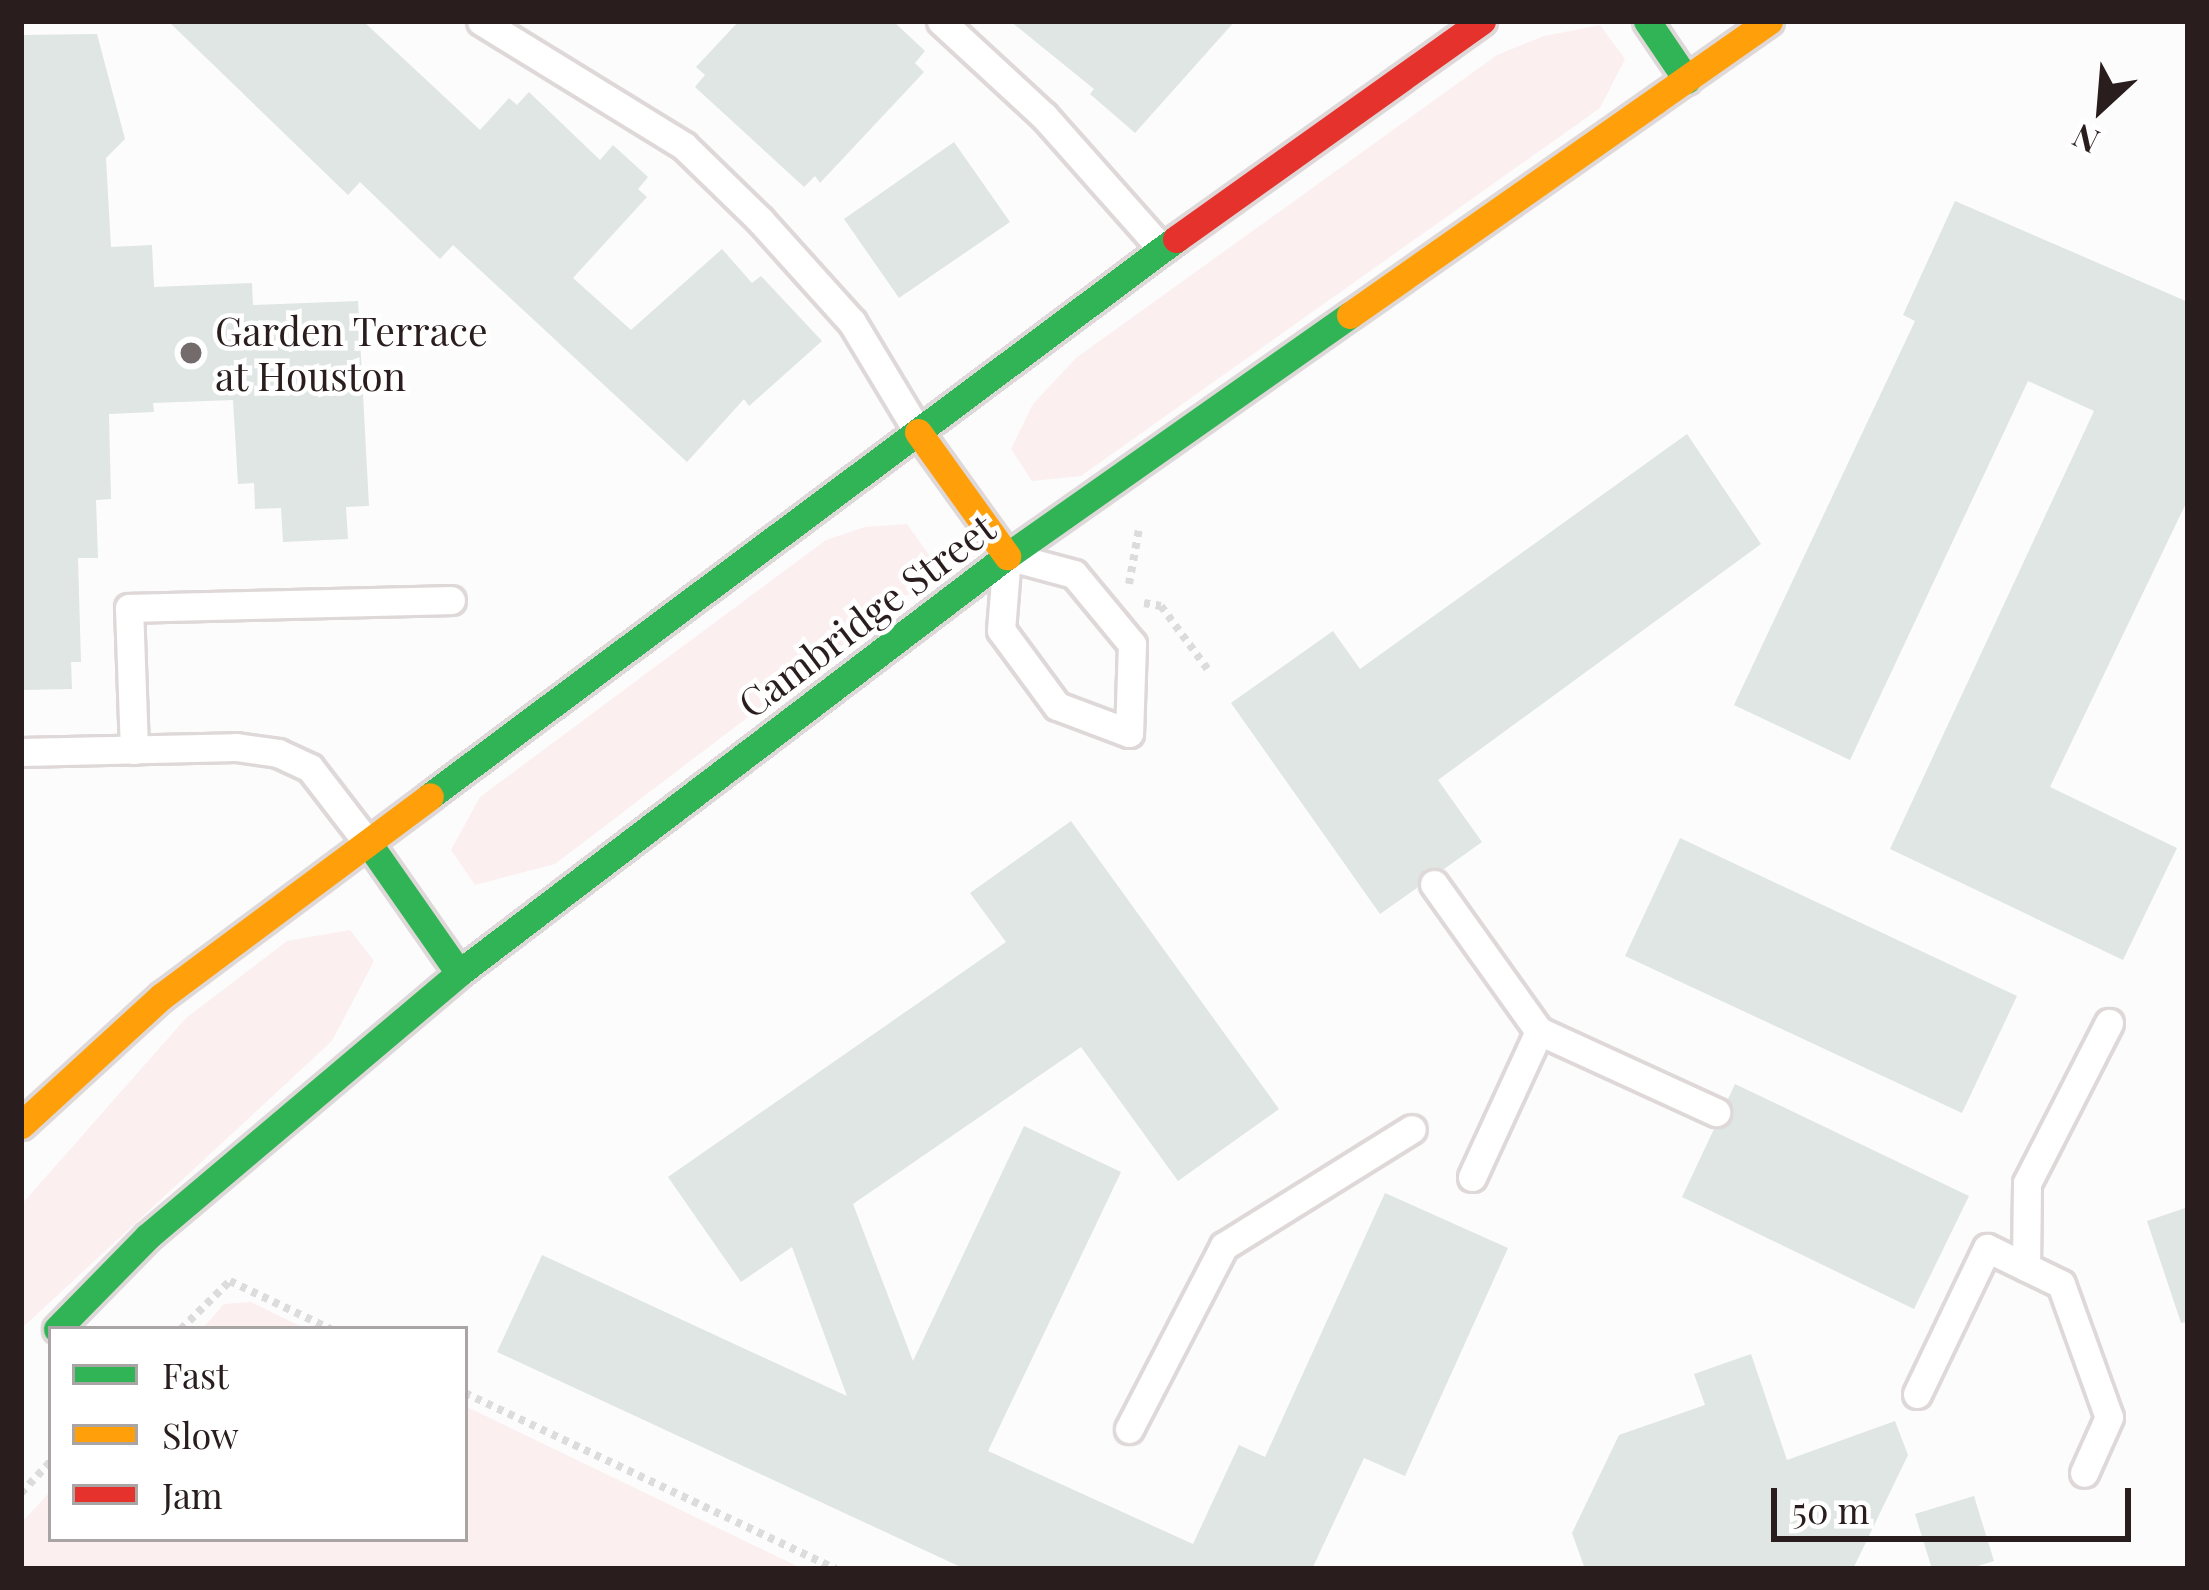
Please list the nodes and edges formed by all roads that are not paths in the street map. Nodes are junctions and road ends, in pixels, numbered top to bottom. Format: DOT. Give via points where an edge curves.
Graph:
graph roads {
  1 [pos="481,21"];
  2 [pos="941,21"];
  3 [pos="1482,21"];
  4 [pos="1647,21"];
  5 [pos="1769,21"];
  6 [pos="1687,80"];
  7 [pos="1162,249"];
  8 [pos="918,432"];
  9 [pos="1007,556"];
  10 [pos="451,600"];
  11 [pos="134,750"];
  12 [pos="21,752"];
  13 [pos="369,844"];
  14 [pos="1434,884"];
  15 [pos="459,973"];
  16 [pos="2109,1023"];
  17 [pos="1539,1031"];
  18 [pos="1716,1112"];
  19 [pos="21,1125"];
  20 [pos="1412,1129"];
  21 [pos="1472,1177"];
  22 [pos="2026,1267"];
  23 [pos="60,1326"];
  24 [pos="1917,1394"];
  25 [pos="1129,1429"];
  26 [pos="2084,1473"];
  1 -- 8 [label="lane" via="683,146 851,322"];
  2 -- 7 [label="lane" via="1044,116"];
  3 -- 7 [label="street"];
  4 -- 6 [label="street"];
  5 -- 6 [label="street, Cambridge Street"];
  6 -- 9 [label="street, Cambridge Street"];
  7 -- 8 [label="street"];
  8 -- 9 [label="street"];
  8 -- 13 [label="street"];
  9 -- 9 [label="lane" via="1000,630 1057,706 1129,733 1132,644 1074,574"];
  9 -- 15 [label="street, Cambridge Street"];
  10 -- 11 [label="lane" via="129,608"];
  11 -- 12 [label="lane"];
  11 -- 13 [label="lane" via="278,753 310,768"];
  13 -- 15 [label="street"];
  13 -- 19 [label="street" via="162,996"];
  14 -- 17 [label="lane"];
  15 -- 23 [label="street, Cambridge Street" via="147,1237"];
  16 -- 22 [label="lane" via="2027,1183"];
  17 -- 18 [label="lane"];
  17 -- 21 [label="lane"];
  20 -- 25 [label="lane" via="1224,1246"];
  22 -- 24 [label="lane" via="1987,1248"];
  22 -- 26 [label="lane" via="2061,1284 2110,1417"];
}
